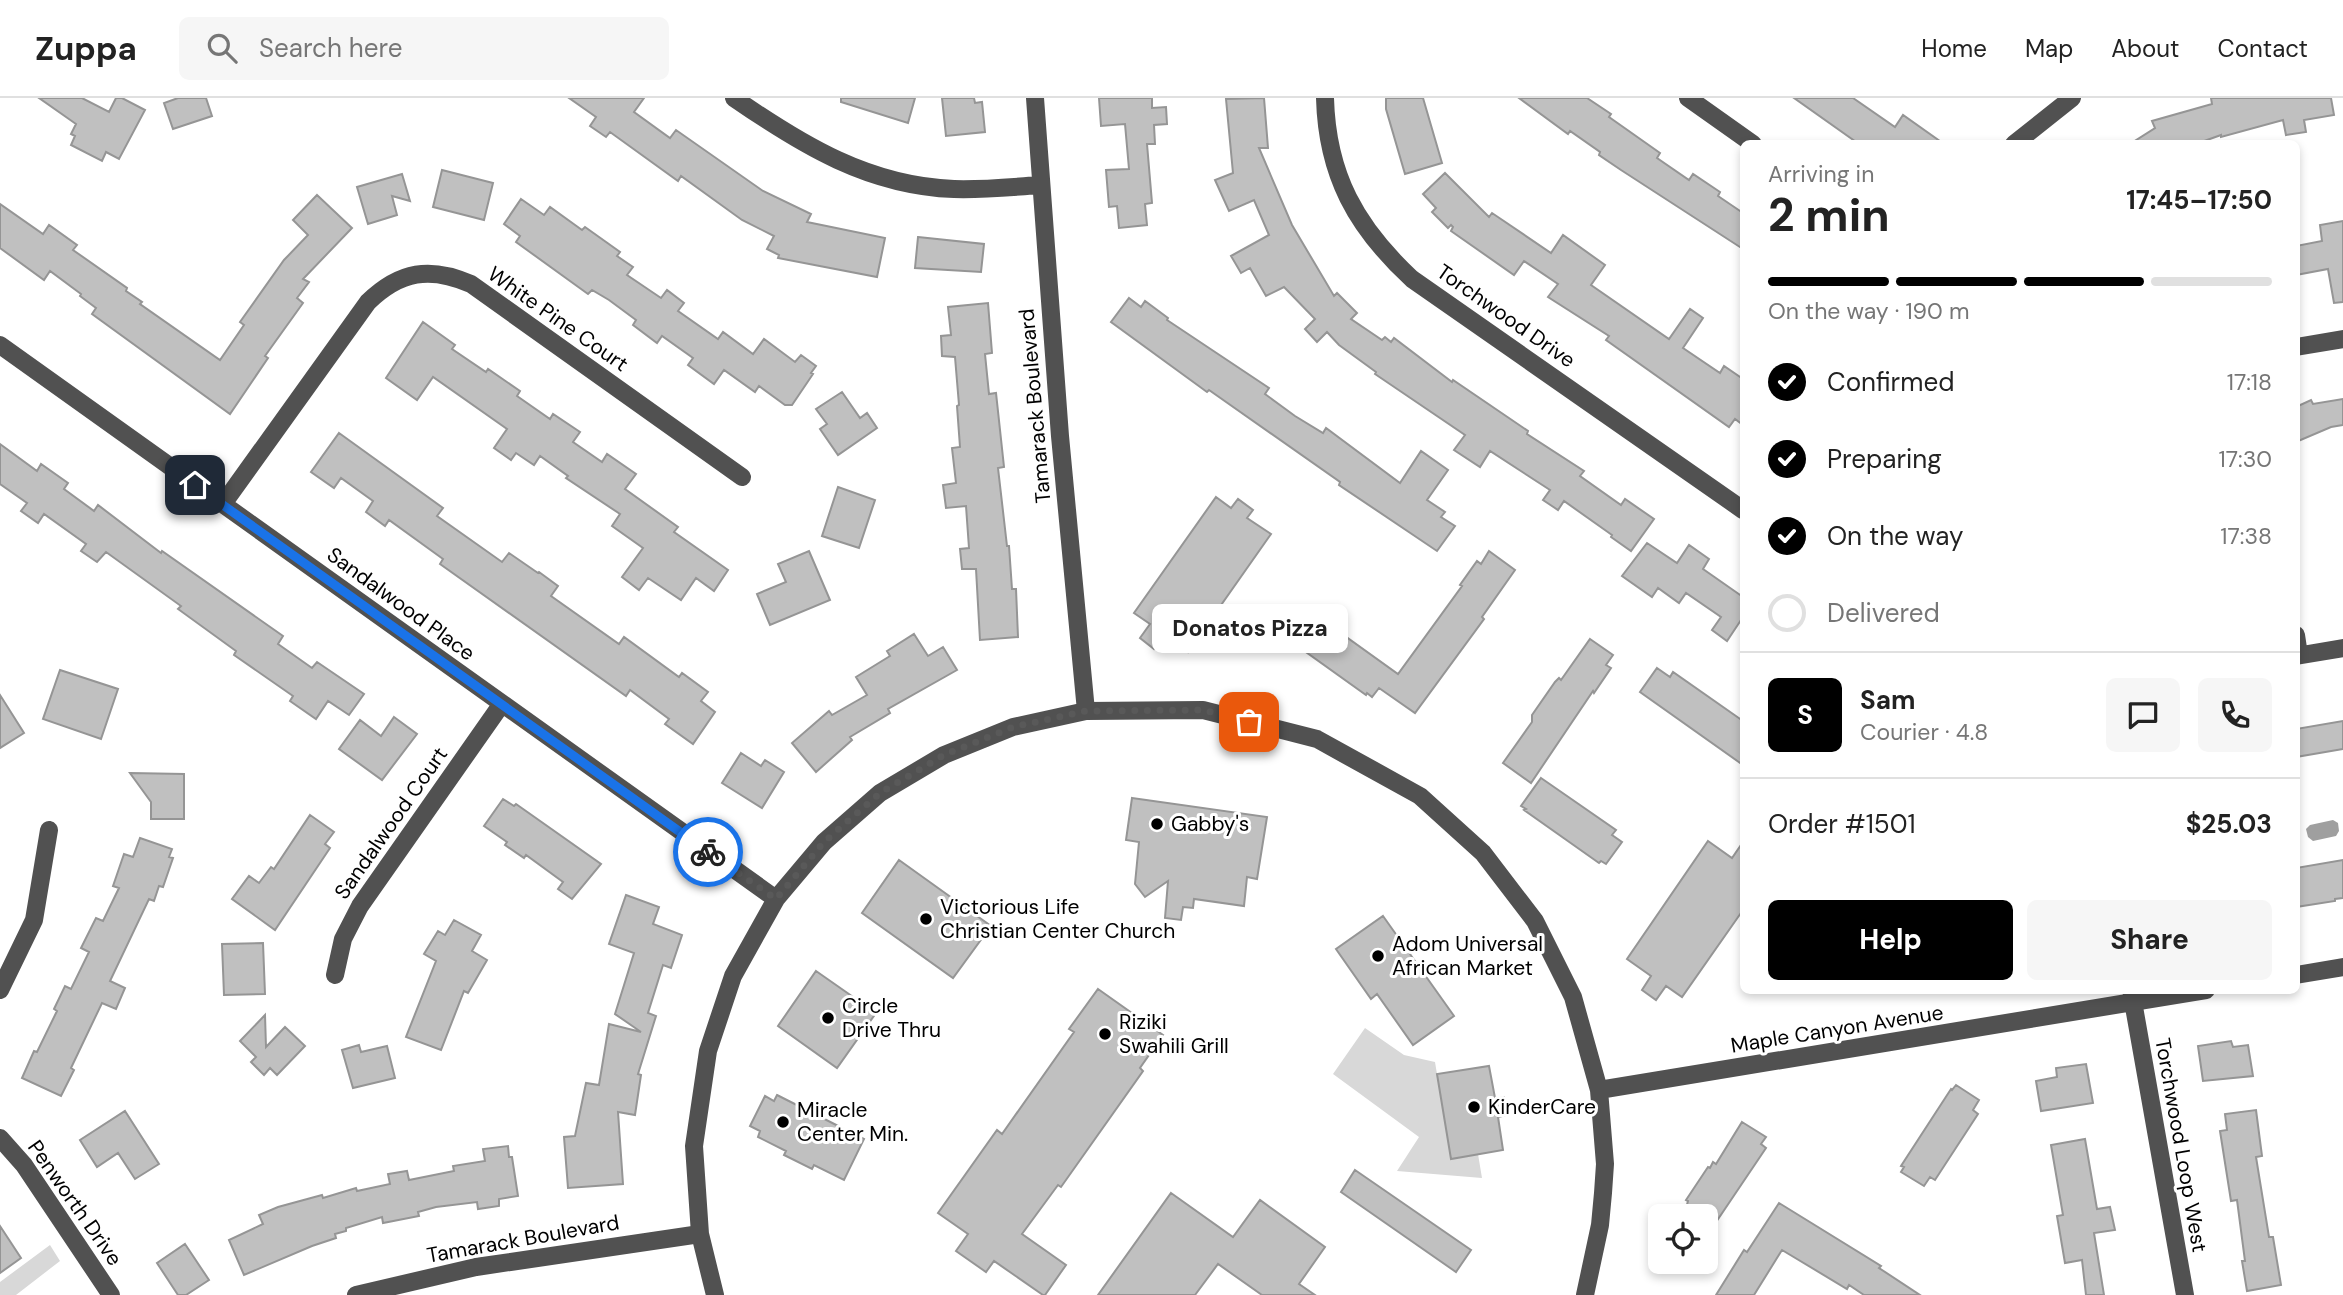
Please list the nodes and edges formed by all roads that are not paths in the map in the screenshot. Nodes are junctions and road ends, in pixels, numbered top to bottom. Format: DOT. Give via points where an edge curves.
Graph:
graph roads {
  1 [pos="734,98"];
  2 [pos="1035,98"];
  3 [pos="1325,98"];
  4 [pos="1688,98"];
  5 [pos="2072,98"];
  6 [pos="1747,140"];
  7 [pos="2019,140"];
  8 [pos="1040,185"];
  9 [pos="2343,339"];
  10 [pos="0,345"];
  11 [pos="2300,346"];
  12 [pos="742,477"];
  13 [pos="223,504"];
  14 [pos="1740,508"];
  15 [pos="2343,648"];
  16 [pos="2300,656"];
  17 [pos="501,705"];
  18 [pos="1086,711"];
  19 [pos="49,830"];
  20 [pos="776,899"];
  21 [pos="2343,967"];
  22 [pos="2300,974"];
  23 [pos="335,975"];
  24 [pos="0,990"];
  25 [pos="2163,994"];
  26 [pos="2131,997"];
  27 [pos="1599,1090"];
  28 [pos="0,1138"];
  29 [pos="699,1234"];
  30 [pos="111,1295"];
  31 [pos="356,1295"];
  32 [pos="715,1295"];
  33 [pos="1585,1295"];
  34 [pos="2185,1295"];
  1 -- 8 [label="street" via="824,156 863,172 952,189"];
  2 -- 8 [label="street, Tamarack Boulevard"];
  3 -- 14 [label="street, Torchwood Drive" via="1326,127 1337,174 1348,201 1389,257 1412,279"];
  4 -- 6 [label="street"];
  5 -- 7 [label="street"];
  8 -- 18 [label="street, Tamarack Boulevard"];
  9 -- 11 [label="street"];
  10 -- 13 [label="street, Sandalwood Place"];
  12 -- 13 [label="street, White Pine Court" via="471,285 433,273 397,280 368,302"];
  13 -- 17 [label="street, Sandalwood Place"];
  15 -- 16 [label="street"];
  17 -- 20 [label="street, Sandalwood Place"];
  17 -- 23 [label="street, Sandalwood Court" via="360,906 343,939"];
  18 -- 20 [label="street" via="1013,727 944,755 891,787 824,842"];
  18 -- 27 [label="street" via="1203,710 1317,739 1420,796 1483,853 1535,921 1573,997"];
  19 -- 24 [label="street" via="34,920"];
  20 -- 29 [label="street" via="733,976 708,1051 694,1146"];
  21 -- 22 [label="street"];
  25 -- 26 [label="street, Maple Canyon Avenue"];
  26 -- 27 [label="street, Maple Canyon Avenue"];
  26 -- 34 [label="street, Torchwood Loop West"];
  27 -- 33 [label="street" via="1605,1164 1600,1225"];
  28 -- 30 [label="street, Penworth Drive" via="24,1164"];
  29 -- 31 [label="street, Tamarack Boulevard" via="476,1267"];
  29 -- 32 [label="street"];
}
